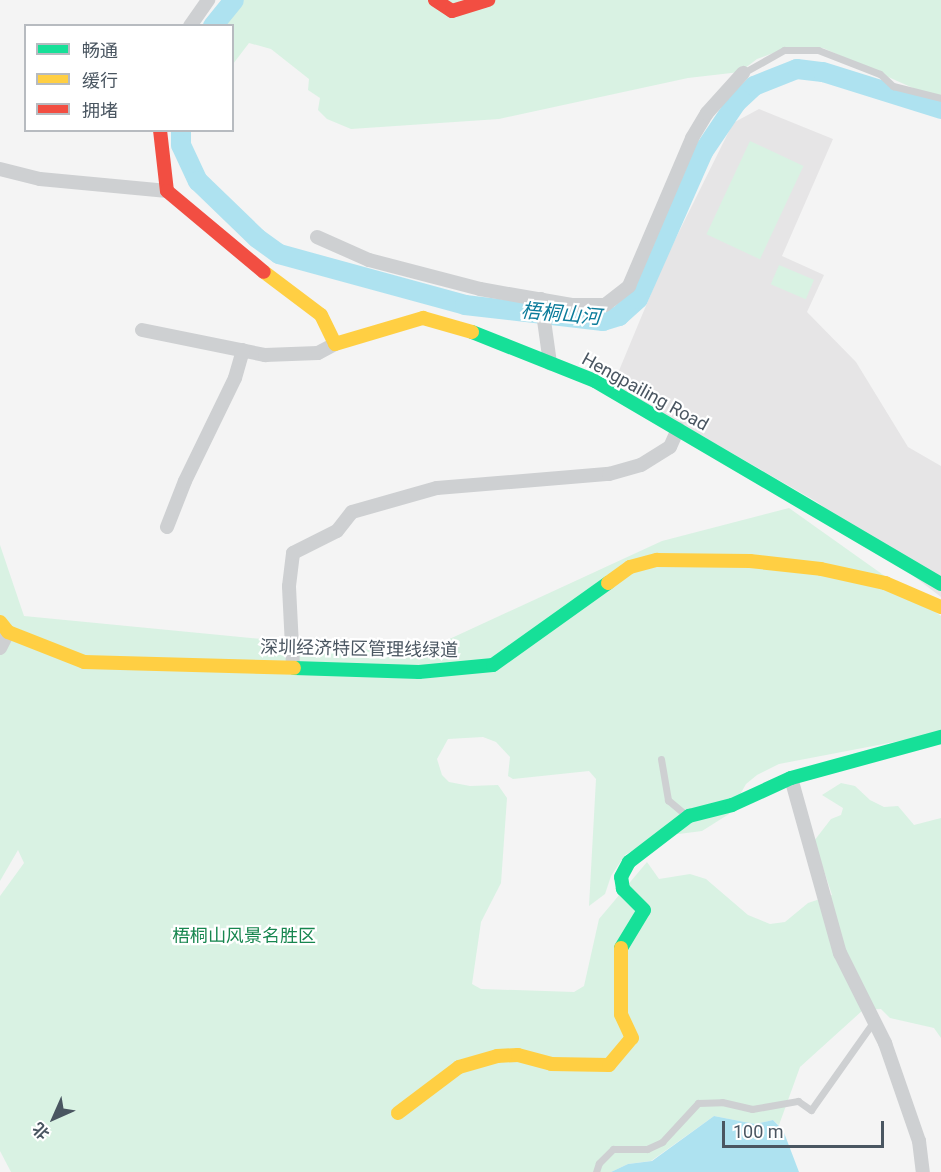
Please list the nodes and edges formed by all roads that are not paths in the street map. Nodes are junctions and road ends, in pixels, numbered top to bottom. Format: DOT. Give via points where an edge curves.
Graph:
graph roads {
  1 [pos="208,0"];
  2 [pos="435,0"];
  3 [pos="488,0"];
  4 [pos="191,24"];
  5 [pos="744,74"];
  6 [pos="941,98"];
  7 [pos="160,132"];
  8 [pos="0,169"];
  9 [pos="167,191"];
  10 [pos="317,237"];
  11 [pos="541,299"];
  12 [pos="142,330"];
  13 [pos="335,344"];
  14 [pos="243,350"];
  15 [pos="550,363"];
  16 [pos="678,429"];
  17 [pos="167,527"];
  18 [pos="941,584"];
  19 [pos="941,607"];
  20 [pos="4,627"];
  21 [pos="0,648"];
  22 [pos="293,666"];
  23 [pos="941,737"];
  24 [pos="661,759"];
  25 [pos="791,778"];
  26 [pos="688,816"];
  27 [pos="875,1019"];
  28 [pos="398,1113"];
  29 [pos="596,1172"];
  30 [pos="923,1172"];
  1 -- 4 [label="street"];
  2 -- 3 [label="street" via="452,11"];
  5 -- 6 [label="lane" via="784,50 818,50 880,74 893,86"];
  5 -- 11 [label="street" via="707,113 692,138 622,294 593,307"];
  7 -- 9 [label="street"];
  8 -- 9 [label="street" via="40,179"];
  9 -- 13 [label="street" via="250,264 321,315"];
  10 -- 11 [label="street" via="369,260 480,289"];
  11 -- 15 [label="street"];
  12 -- 14 [label="street"];
  13 -- 14 [label="street" via="318,353 295,356"];
  13 -- 15 [label="street, Hengpailing Road" via="423,318 440,320"];
  14 -- 17 [label="street" via="235,378"];
  15 -- 16 [label="street, Hengpailing Road" via="595,381"];
  16 -- 18 [label="street, Hengpailing Road"];
  16 -- 22 [label="street" via="670,447 641,465 609,474 437,488 352,512 338,531 293,553 289,586"];
  19 -- 22 [label="street, 深圳经济特区管理线绿道" via="885,583 821,569 750,561 657,560 630,567 493,665 419,672"];
  20 -- 21 [label="street"];
  20 -- 22 [label="street, 深圳经济特区管理线绿道" via="84,662"];
  23 -- 25 [label="street"];
  24 -- 26 [label="lane" via="668,800"];
  25 -- 26 [label="street" via="732,805"];
  25 -- 27 [label="street" via="840,953"];
  26 -- 28 [label="street" via="629,862 621,877 623,889 644,910 622,941 619,956 621,1014 632,1038 609,1065 551,1064 518,1055 459,1067"];
  27 -- 29 [label="lane" via="811,1110 798,1101 753,1109 722,1101 698,1102 662,1142 647,1149 613,1149"];
  27 -- 30 [label="street" via="919,1141"];
}
